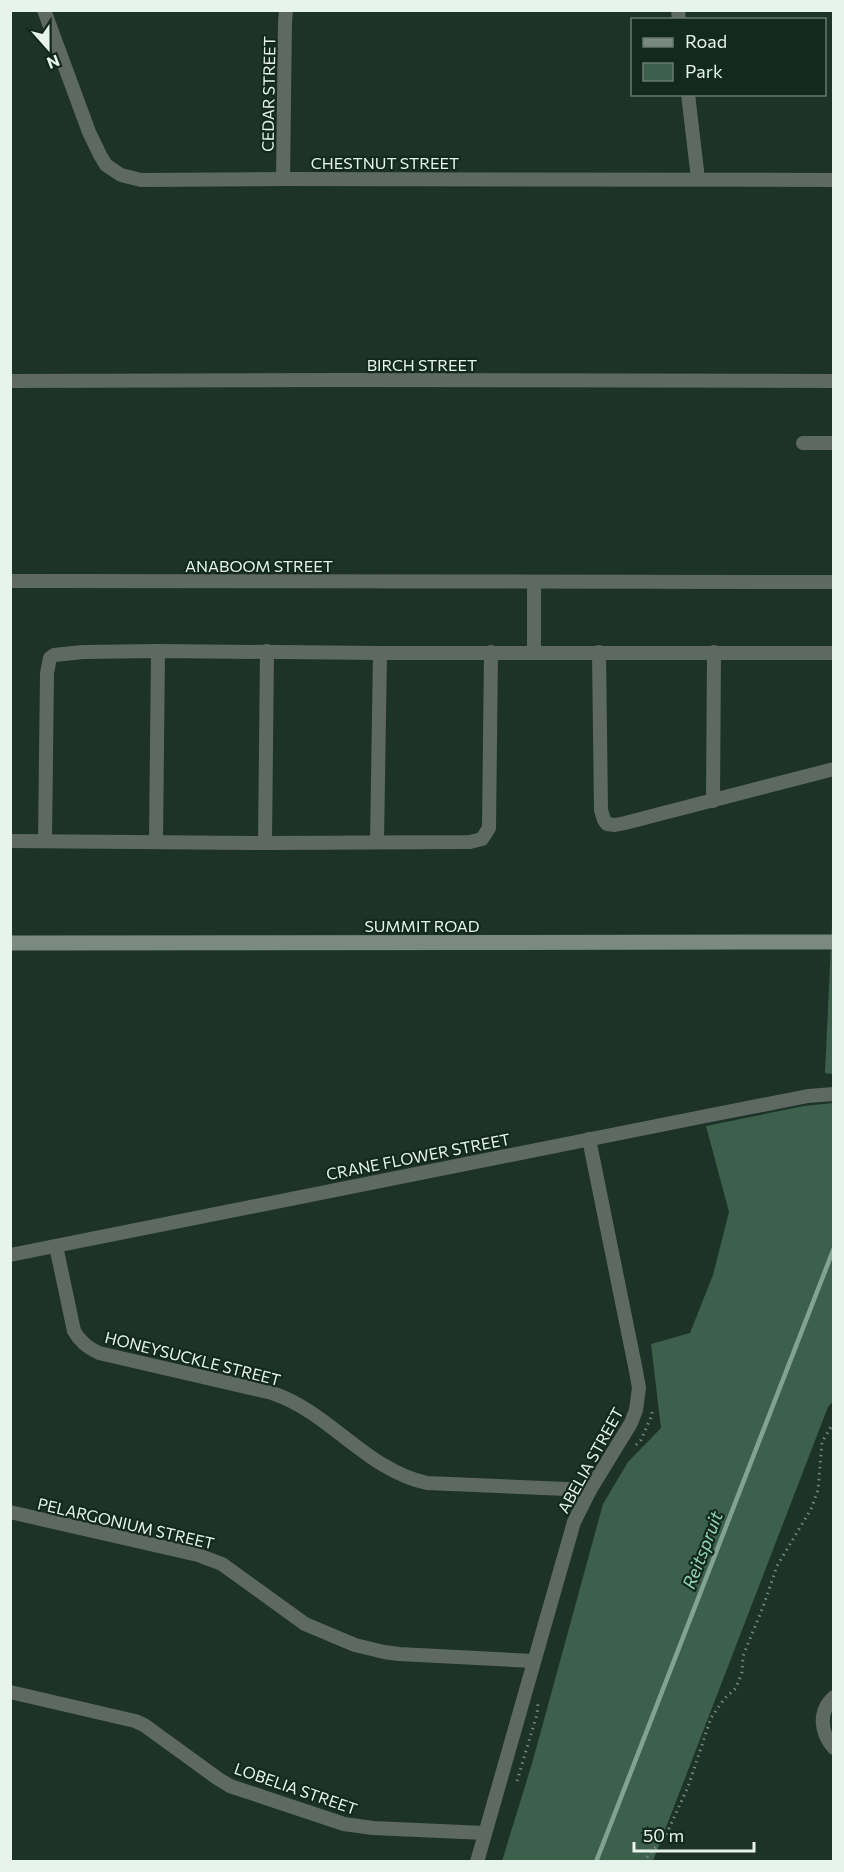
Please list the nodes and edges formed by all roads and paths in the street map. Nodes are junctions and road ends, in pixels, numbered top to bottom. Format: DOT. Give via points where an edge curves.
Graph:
graph roads {
  1 [pos="44,10"];
  2 [pos="286,10"];
  3 [pos="688,96"];
  4 [pos="283,179"];
  5 [pos="698,179"];
  6 [pos="834,180"];
  7 [pos="10,381"];
  8 [pos="834,381"];
  9 [pos="803,443"];
  10 [pos="834,443"];
  11 [pos="10,581"];
  12 [pos="834,582"];
  13 [pos="534,583"];
  14 [pos="158,651"];
  15 [pos="267,651"];
  16 [pos="490,652"];
  17 [pos="534,652"];
  18 [pos="599,652"];
  19 [pos="714,652"];
  20 [pos="380,653"];
  21 [pos="834,653"];
  22 [pos="834,769"];
  23 [pos="713,801"];
  24 [pos="10,841"];
  25 [pos="45,841"];
  26 [pos="156,842"];
  27 [pos="377,842"];
  28 [pos="265,843"];
  29 [pos="834,942"];
  30 [pos="10,943"];
  31 [pos="834,1094"];
  32 [pos="589,1139"];
  33 [pos="56,1246"];
  34 [pos="10,1255"];
  35 [pos="651,1406"];
  36 [pos="834,1422"];
  37 [pos="634,1448"];
  38 [pos="590,1490"];
  39 [pos="10,1512"];
  40 [pos="533,1661"];
  41 [pos="10,1692"];
  42 [pos="539,1694"];
  43 [pos="834,1697"];
  44 [pos="834,1748"];
  45 [pos="515,1785"];
  46 [pos="485,1833"];
  47 [pos="477,1862"];
  48 [pos="643,1862"];
  1 -- 4 [label="street, CHESTNUT STREET" via="93,140 114,171 141,180"];
  2 -- 4 [label="street, CEDAR STREET"];
  3 -- 5 [label="street"];
  4 -- 5 [label="street, CHESTNUT STREET"];
  5 -- 6 [label="street, CHESTNUT STREET"];
  7 -- 8 [label="street, BIRCH STREET"];
  9 -- 10 [label="street"];
  11 -- 13 [label="street, ANABOOM STREET"];
  12 -- 13 [label="street, ANABOOM STREET"];
  13 -- 17 [label="street"];
  14 -- 15 [label="street"];
  14 -- 25 [label="street" via="59,654 50,658"];
  14 -- 26 [label="street"];
  15 -- 20 [label="street"];
  15 -- 28 [label="street"];
  16 -- 17 [label="street"];
  16 -- 20 [label="street"];
  16 -- 27 [label="street" via="487,832 482,839 470,842"];
  17 -- 18 [label="street"];
  18 -- 19 [label="street"];
  18 -- 23 [label="street" via="601,810 607,824"];
  19 -- 21 [label="street"];
  19 -- 23 [label="street"];
  20 -- 27 [label="street"];
  22 -- 23 [label="street"];
  24 -- 25 [label="street"];
  25 -- 26 [label="street"];
  26 -- 28 [label="street"];
  27 -- 28 [label="street"];
  29 -- 30 [label="main road, SUMMIT ROAD"];
  31 -- 32 [label="street, CRANE FLOWER STREET"];
  32 -- 33 [label="street, CRANE FLOWER STREET"];
  32 -- 38 [label="street, ABELIA STREET" via="639,1388 631,1423"];
  33 -- 34 [label="street, CRANE FLOWER STREET"];
  33 -- 38 [label="street, HONEYSUCKLE STREET" via="74,1331 85,1345 99,1353 288,1398 378,1463 411,1479 427,1483"];
  35 -- 37 [label="path" via="652,1415"];
  36 -- 48 [label="path" via="822,1442 818,1490 811,1509 777,1566 742,1656 735,1688 711,1718 688,1787 666,1835"];
  38 -- 40 [label="street, ABELIA STREET" via="570,1534"];
  39 -- 40 [label="street, PELARGONIUM STREET" via="214,1560 305,1624 349,1643 399,1654"];
  40 -- 46 [label="street, ABELIA STREET"];
  41 -- 46 [label="street, LOBELIA STREET" via="135,1721 230,1785 337,1822 373,1828"];
  42 -- 45 [label="path" via="537,1714"];
  43 -- 44 [label="street" via="826,1707 823,1721 826,1738"];
  46 -- 47 [label="street, ABELIA STREET"];
}
